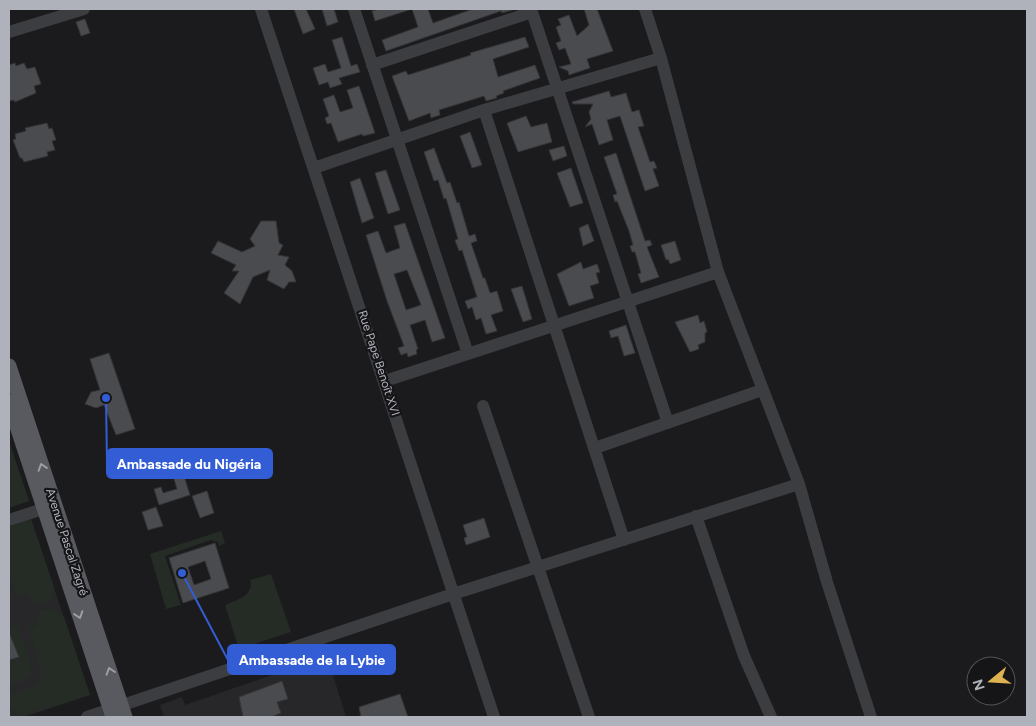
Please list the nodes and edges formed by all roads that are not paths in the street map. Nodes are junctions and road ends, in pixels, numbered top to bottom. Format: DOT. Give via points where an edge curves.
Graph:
graph roads {
  1 [pos="84,9"];
  2 [pos="261,9"];
  3 [pos="354,9"];
  4 [pos="645,9"];
  5 [pos="531,10"];
  6 [pos="9,32"];
  7 [pos="661,58"];
  8 [pos="372,65"];
  9 [pos="557,88"];
  10 [pos="484,110"];
  11 [pos="397,140"];
  12 [pos="314,168"];
  13 [pos="718,272"];
  14 [pos="628,301"];
  15 [pos="554,326"];
  16 [pos="468,354"];
  17 [pos="9,366"];
  18 [pos="385,381"];
  19 [pos="762,390"];
  20 [pos="9,402"];
  21 [pos="483,406"];
  22 [pos="668,423"];
  23 [pos="595,448"];
  24 [pos="799,484"];
  25 [pos="49,507"];
  26 [pos="696,516"];
  27 [pos="9,520"];
  28 [pos="624,540"];
  29 [pos="537,567"];
  30 [pos="453,594"];
  31 [pos="118,713"];
  32 [pos="87,717"];
  33 [pos="494,717"];
  34 [pos="588,717"];
  35 [pos="771,717"];
  36 [pos="871,717"];
  1 -- 6 [label="street"];
  2 -- 12 [label="street, Rue Pape Benoît XVI"];
  3 -- 8 [label="street"];
  4 -- 7 [label="street"];
  5 -- 8 [label="street"];
  5 -- 9 [label="street"];
  7 -- 9 [label="street"];
  7 -- 13 [label="street"];
  8 -- 11 [label="street"];
  9 -- 10 [label="street"];
  9 -- 14 [label="street"];
  10 -- 11 [label="street"];
  10 -- 15 [label="street"];
  11 -- 12 [label="street"];
  11 -- 16 [label="street"];
  12 -- 18 [label="street, Rue Pape Benoît XVI"];
  13 -- 14 [label="street"];
  13 -- 19 [label="street"];
  14 -- 15 [label="street"];
  14 -- 22 [label="street"];
  15 -- 16 [label="street"];
  15 -- 23 [label="street"];
  16 -- 18 [label="street"];
  25 -- 17 [label="main road, Avenue Pascal Zagré, one-way"];
  18 -- 30 [label="street, Rue Pape Benoît XVI"];
  19 -- 22 [label="street"];
  19 -- 24 [label="street"];
  20 -- 25 [label="main road, Avenue Pascal Zagré"];
  21 -- 29 [label="street"];
  22 -- 23 [label="street"];
  23 -- 28 [label="street"];
  24 -- 26 [label="street"];
  24 -- 36 [label="street"];
  25 -- 27 [label="street"];
  25 -- 31 [label="main road, Avenue Pascal Zagré"];
  26 -- 28 [label="street"];
  26 -- 35 [label="street" via="744,656"];
  28 -- 29 [label="street"];
  29 -- 30 [label="street"];
  29 -- 34 [label="street"];
  30 -- 31 [label="street"];
  30 -- 33 [label="street, Rue Pape Benoît XVI"];
  31 -- 32 [label="street"];
}
